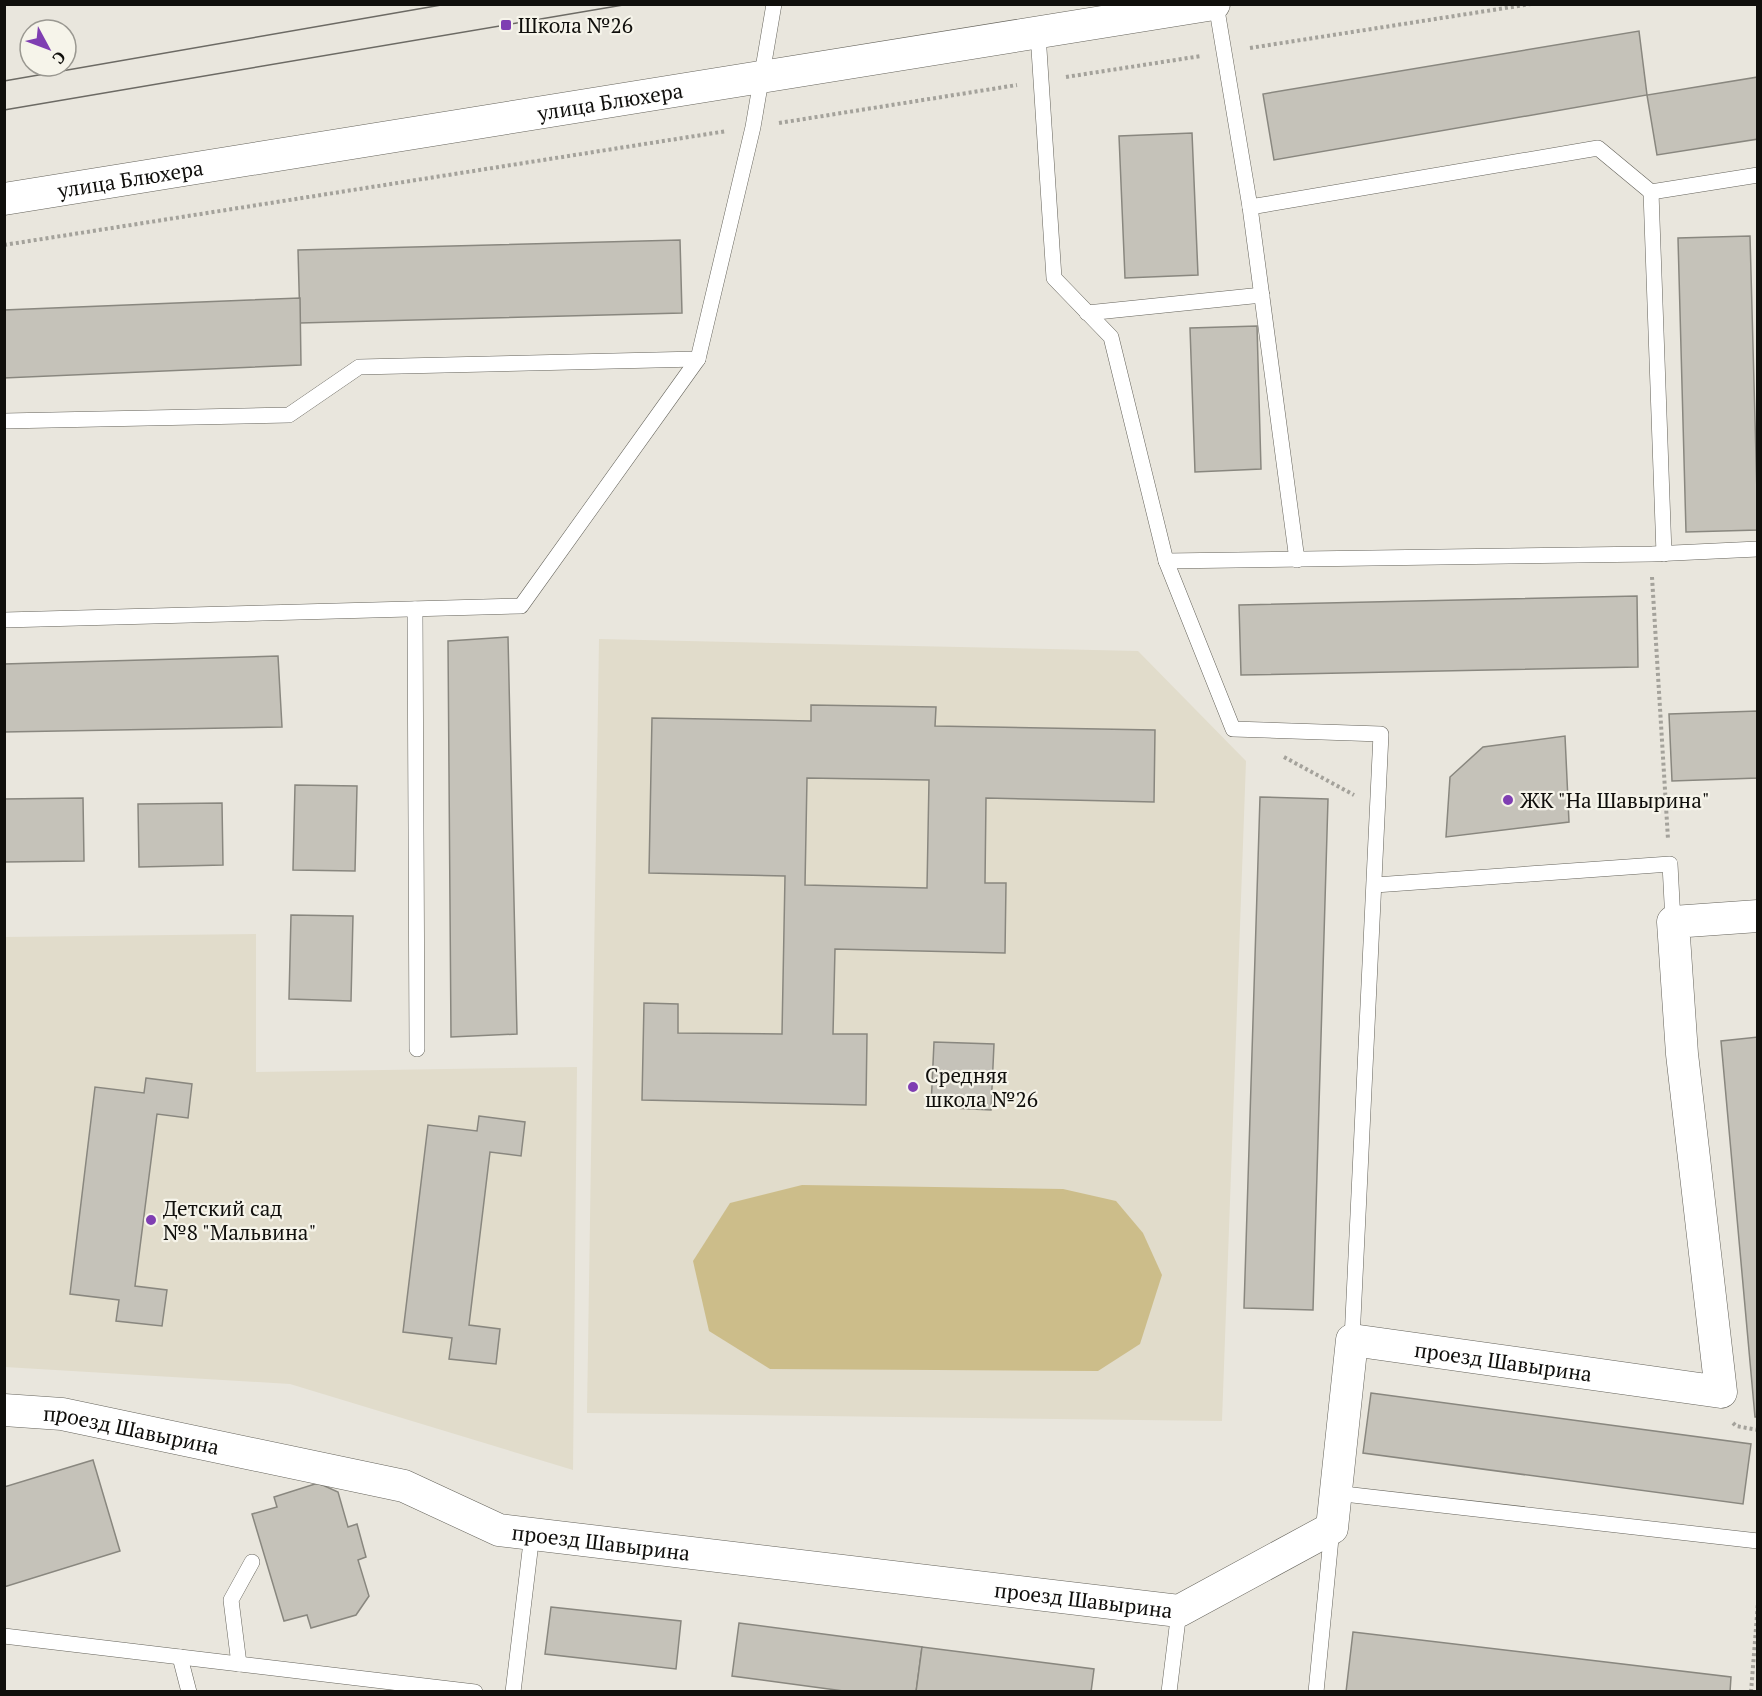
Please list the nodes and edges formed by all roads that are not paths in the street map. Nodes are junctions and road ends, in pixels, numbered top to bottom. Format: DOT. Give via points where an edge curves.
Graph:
graph roads {
  1 [pos="774,4"];
  2 [pos="1215,4"];
  3 [pos="1038,34"];
  4 [pos="760,76"];
  5 [pos="1758,175"];
  6 [pos="1650,192"];
  7 [pos="4,199"];
  8 [pos="1250,207"];
  9 [pos="1262,296"];
  10 [pos="1087,313"];
  11 [pos="698,359"];
  12 [pos="4,421"];
  13 [pos="1758,549"];
  14 [pos="1658,554"];
  15 [pos="1297,560"];
  16 [pos="1166,561"];
  17 [pos="414,609"];
  18 [pos="4,620"];
  19 [pos="1375,885"];
  20 [pos="1758,916"];
  21 [pos="1673,922"];
  22 [pos="417,1049"];
  23 [pos="1353,1340"];
  24 [pos="4,1410"];
  25 [pos="1335,1493"];
  26 [pos="1332,1528"];
  27 [pos="532,1534"];
  28 [pos="1758,1541"];
  29 [pos="252,1562"];
  30 [pos="1179,1611"];
  31 [pos="4,1636"];
  32 [pos="180,1657"];
  33 [pos="239,1664"];
  34 [pos="189,1692"];
  35 [pos="476,1692"];
  36 [pos="513,1692"];
  37 [pos="1169,1692"];
  38 [pos="1316,1692"];
  1 -- 4 [label="lane"];
  2 -- 3 [label="street, улица Блюхера"];
  2 -- 8 [label="lane"];
  3 -- 4 [label="street, улица Блюхера"];
  3 -- 10 [label="lane" via="1054,278"];
  4 -- 7 [label="street, улица Блюхера"];
  4 -- 11 [label="lane" via="753,127"];
  5 -- 6 [label="lane"];
  6 -- 8 [label="lane" via="1598,148"];
  6 -- 14 [label="lane"];
  8 -- 9 [label="lane"];
  9 -- 10 [label="lane"];
  9 -- 15 [label="lane"];
  10 -- 16 [label="lane" via="1110,337"];
  11 -- 12 [label="lane" via="359,368 290,415"];
  11 -- 17 [label="lane" via="521,606"];
  13 -- 14 [label="lane"];
  14 -- 15 [label="lane"];
  15 -- 16 [label="lane"];
  16 -- 19 [label="lane" via="1233,729 1381,734"];
  17 -- 18 [label="lane"];
  17 -- 22 [label="lane"];
  19 -- 21 [label="lane" via="1670,864"];
  19 -- 23 [label="lane"];
  20 -- 21 [label="street"];
  21 -- 23 [label="street, проезд Шавырина" via="1682,1054 1721,1392"];
  23 -- 25 [label="street"];
  24 -- 27 [label="street, проезд Шавырина" via="62,1414 404,1486 499,1530"];
  25 -- 26 [label="street"];
  25 -- 28 [label="lane"];
  26 -- 30 [label="street, проезд Шавырина"];
  26 -- 38 [label="lane"];
  27 -- 30 [label="street, проезд Шавырина"];
  27 -- 36 [label="lane"];
  29 -- 33 [label="lane" via="231,1600"];
  30 -- 37 [label="lane"];
  31 -- 32 [label="lane"];
  32 -- 33 [label="lane"];
  32 -- 34 [label="lane"];
  33 -- 35 [label="lane"];
}
